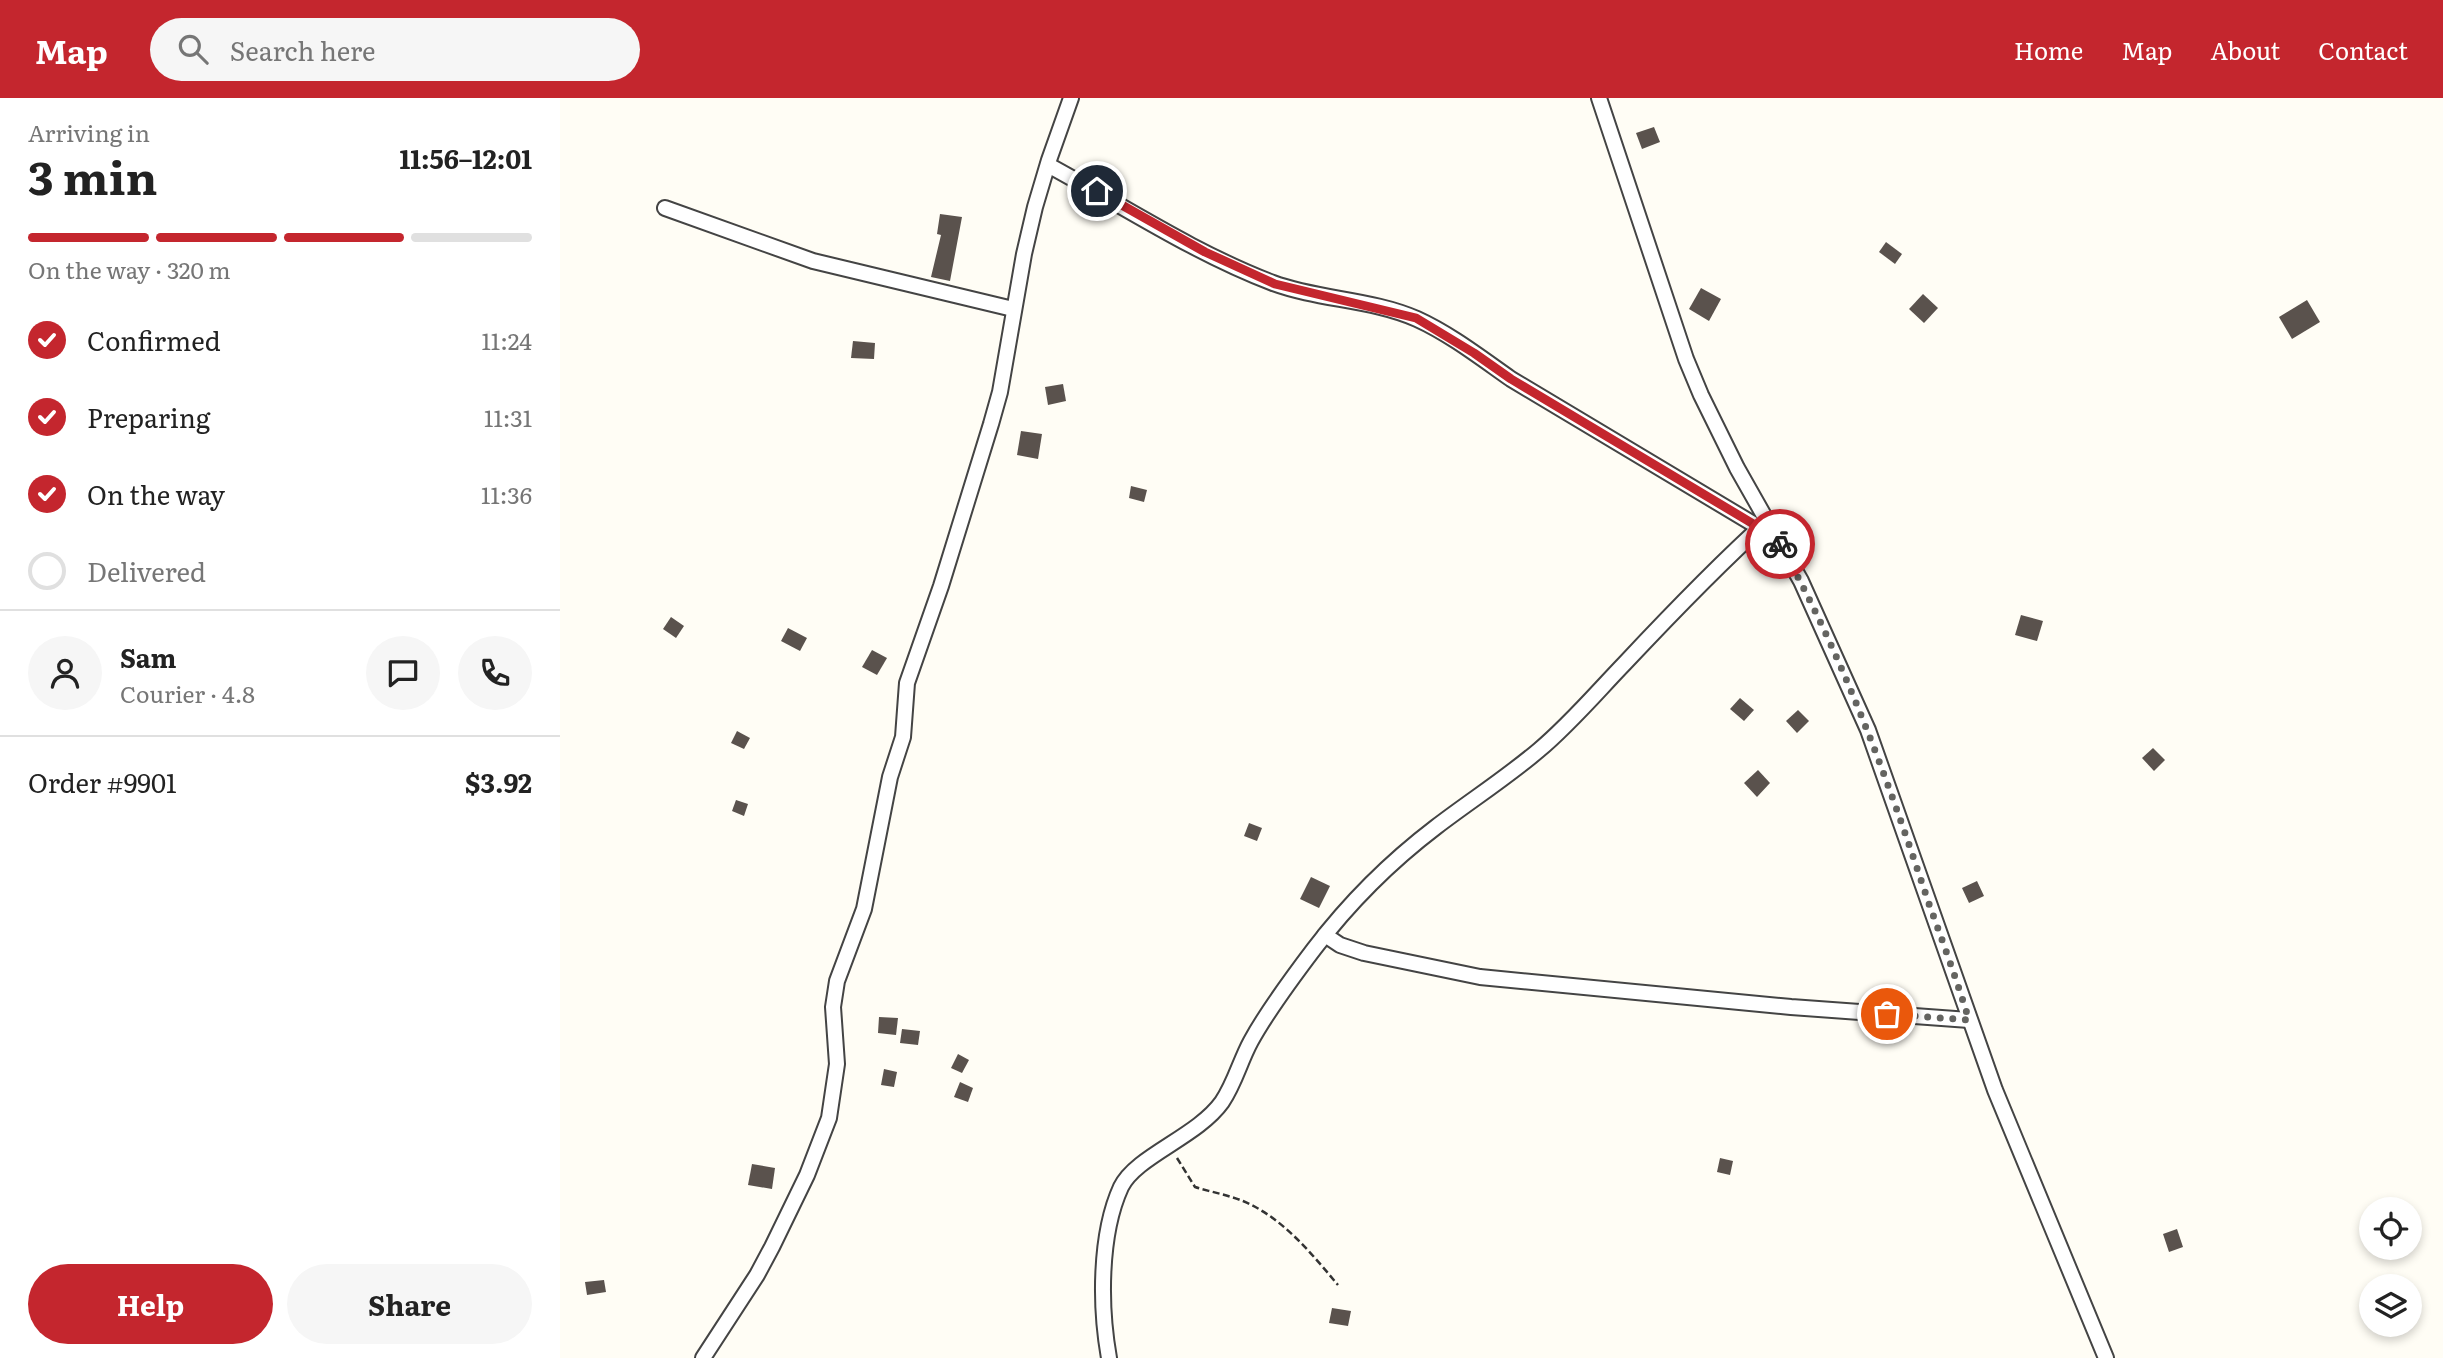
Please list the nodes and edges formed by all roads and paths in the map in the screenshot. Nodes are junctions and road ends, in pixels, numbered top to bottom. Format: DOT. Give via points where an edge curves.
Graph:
graph roads {
  1 [pos="1071,98"];
  2 [pos="1599,98"];
  3 [pos="1048,165"];
  4 [pos="664,208"];
  5 [pos="1013,309"];
  6 [pos="1763,524"];
  7 [pos="1325,935"];
  8 [pos="1969,1020"];
  9 [pos="1170,1146"];
  10 [pos="1338,1285"];
  11 [pos="703,1358"];
  12 [pos="1109,1358"];
  13 [pos="2106,1358"];
  1 -- 3 [label="street"];
  2 -- 6 [label="street" via="1686,359"];
  3 -- 5 [label="street"];
  3 -- 6 [label="street" via="1254,275 1295,290 1416,318 1511,379"];
  4 -- 5 [label="street" via="813,261"];
  5 -- 11 [label="street" via="1000,392 907,683 903,737 890,777 864,909 837,981 833,1007 837,1064 829,1118 772,1247"];
  6 -- 7 [label="street" via="1565,726 1383,871"];
  6 -- 8 [label="street" via="1820,620 1868,730"];
  7 -- 8 [label="street" via="1364,953 1480,977"];
  7 -- 9 [label="street" via="1260,1026 1222,1102 1192,1132"];
  8 -- 13 [label="street" via="2020,1156"];
  9 -- 10 [label="path" via="1195,1187 1243,1201 1279,1223"];
  9 -- 12 [label="street" via="1135,1170 1115,1201 1104,1270 1103,1317"];
}
